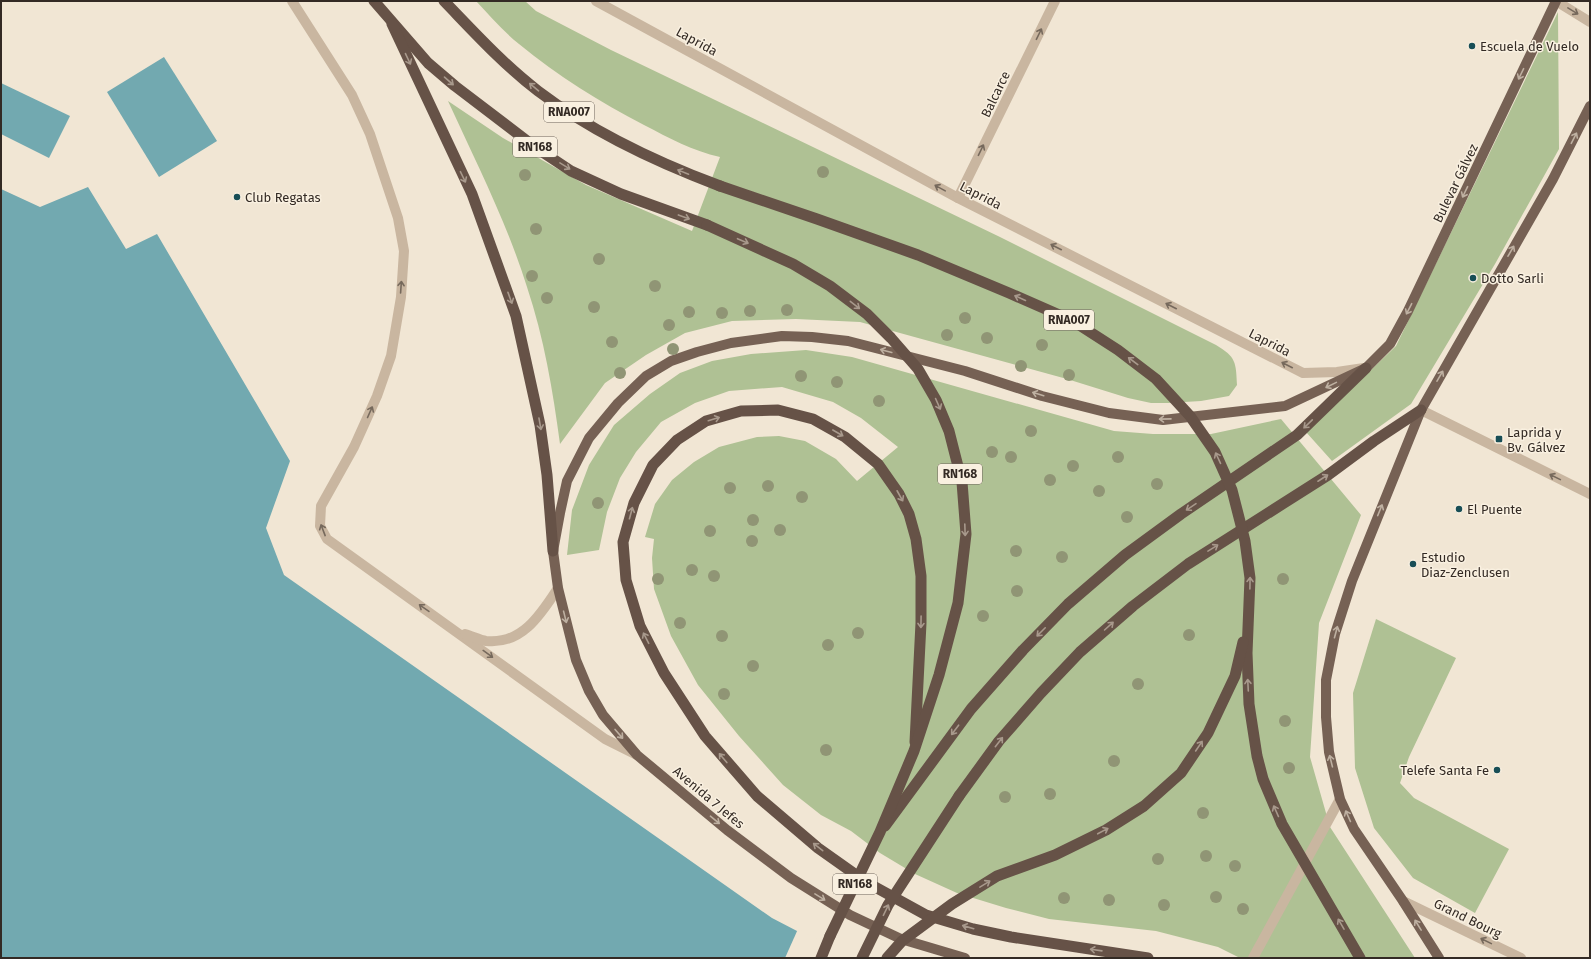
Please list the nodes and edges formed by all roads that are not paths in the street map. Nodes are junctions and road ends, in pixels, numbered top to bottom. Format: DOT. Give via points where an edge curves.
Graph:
graph roads {
  1 [pos="292,1"];
  2 [pos="374,1"];
  3 [pos="444,1"];
  4 [pos="596,1"];
  5 [pos="1056,1"];
  6 [pos="1556,1"];
  7 [pos="1590,22"];
  8 [pos="392,24"];
  9 [pos="1590,106"];
  10 [pos="958,198"];
  11 [pos="1366,368"];
  12 [pos="1421,410"];
  13 [pos="1590,494"];
  14 [pos="554,551"];
  15 [pos="558,588"];
  16 [pos="1248,622"];
  17 [pos="456,631"];
  18 [pos="914,751"];
  19 [pos="637,755"];
  20 [pos="1340,799"];
  21 [pos="880,832"];
  22 [pos="1403,901"];
  23 [pos="821,958"];
  24 [pos="862,958"];
  25 [pos="887,958"];
  26 [pos="965,958"];
  27 [pos="1148,958"];
  28 [pos="1253,958"];
  29 [pos="1360,958"];
  30 [pos="1439,958"];
  31 [pos="1522,958"];
  17 -- 1 [label="street, one-way" via="327,539 320,526 321,506 354,447 377,396 391,356 401,297 404,251 398,218 370,134 352,95"];
  2 -- 8 [label="highway"];
  16 -- 3 [label="highway, RNA007, one-way, bridge" via="1250,578 1245,541 1232,490 1215,452 1190,416 1156,379 1118,350 1073,321 910,253 681,171 581,121 538,90 486,46"];
  10 -- 4 [label="street, Laprida, one-way"];
  10 -- 5 [label="street, Balcarce, one-way"];
  6 -- 7 [label="street, one-way"];
  6 -- 11 [label="main road, Bulevar Gálvez, one-way" via="1408,311 1390,344"];
  8 -- 14 [label="highway, one-way" via="472,194 516,316 540,424"];
  8 -- 18 [label="highway, RN168, one-way, bridge" via="428,63 535,147 572,171 621,194 707,225 793,264 830,286 867,314 918,368 936,400 949,431 962,482 966,534 958,603 939,675"];
  12 -- 9 [label="main road, one-way" via="1553,179"];
  11 -- 10 [label="street, Laprida, one-way" via="1303,373"];
  11 -- 14 [label="main road, Bulevar Gálvez, one-way" via="1285,406 1163,420 1109,413 848,341 812,336 782,336 731,343 671,361 646,376 618,403 589,438 567,481"];
  11 -- 21 [label="highway, one-way, bridge" via="1296,435 1144,541 1068,604 971,709"];
  13 -- 12 [label="street, one-way"];
  20 -- 12 [label="main road, one-way" via="1329,752 1326,717 1326,680 1335,634 1352,582"];
  24 -- 12 [label="highway, one-way, bridge" via="888,905 959,796 999,741 1080,652 1133,606 1188,564 1328,475"];
  14 -- 15 [label="main road, Avenida 7 Jefes"];
  15 -- 17 [label="street" via="533,624 516,636 486,641"];
  15 -- 19 [label="main road, Avenida 7 Jefes, one-way" via="576,660 589,691 603,715"];
  25 -- 16 [label="highway, one-way, bridge" via="902,941 952,904 997,876 1055,855 1106,830 1144,806 1181,773 1208,732 1235,676"];
  29 -- 16 [label="highway, one-way, bridge" via="1282,824 1263,779 1249,704"];
  17 -- 19 [label="street, one-way" via="606,739"];
  18 -- 21 [label="highway, RN168, bridge"];
  27 -- 18 [label="highway, one-way, bridge" via="1011,937 926,915 866,882 818,848 757,796 705,736 664,673 640,626 626,580 623,542 634,503 654,465 677,440 706,421 741,411 778,410 813,419 846,437 878,464 899,494 909,514 918,554 921,623"];
  19 -- 26 [label="main road, Avenida 7 Jefes, one-way" via="785,874 850,915 901,939"];
  22 -- 20 [label="main road, one-way" via="1354,829"];
  20 -- 28 [label="street"];
  21 -- 23 [label="highway, RN168, bridge"];
  30 -- 22 [label="main road, one-way"];
  31 -- 22 [label="street, Grand Bourg, one-way"];
}
